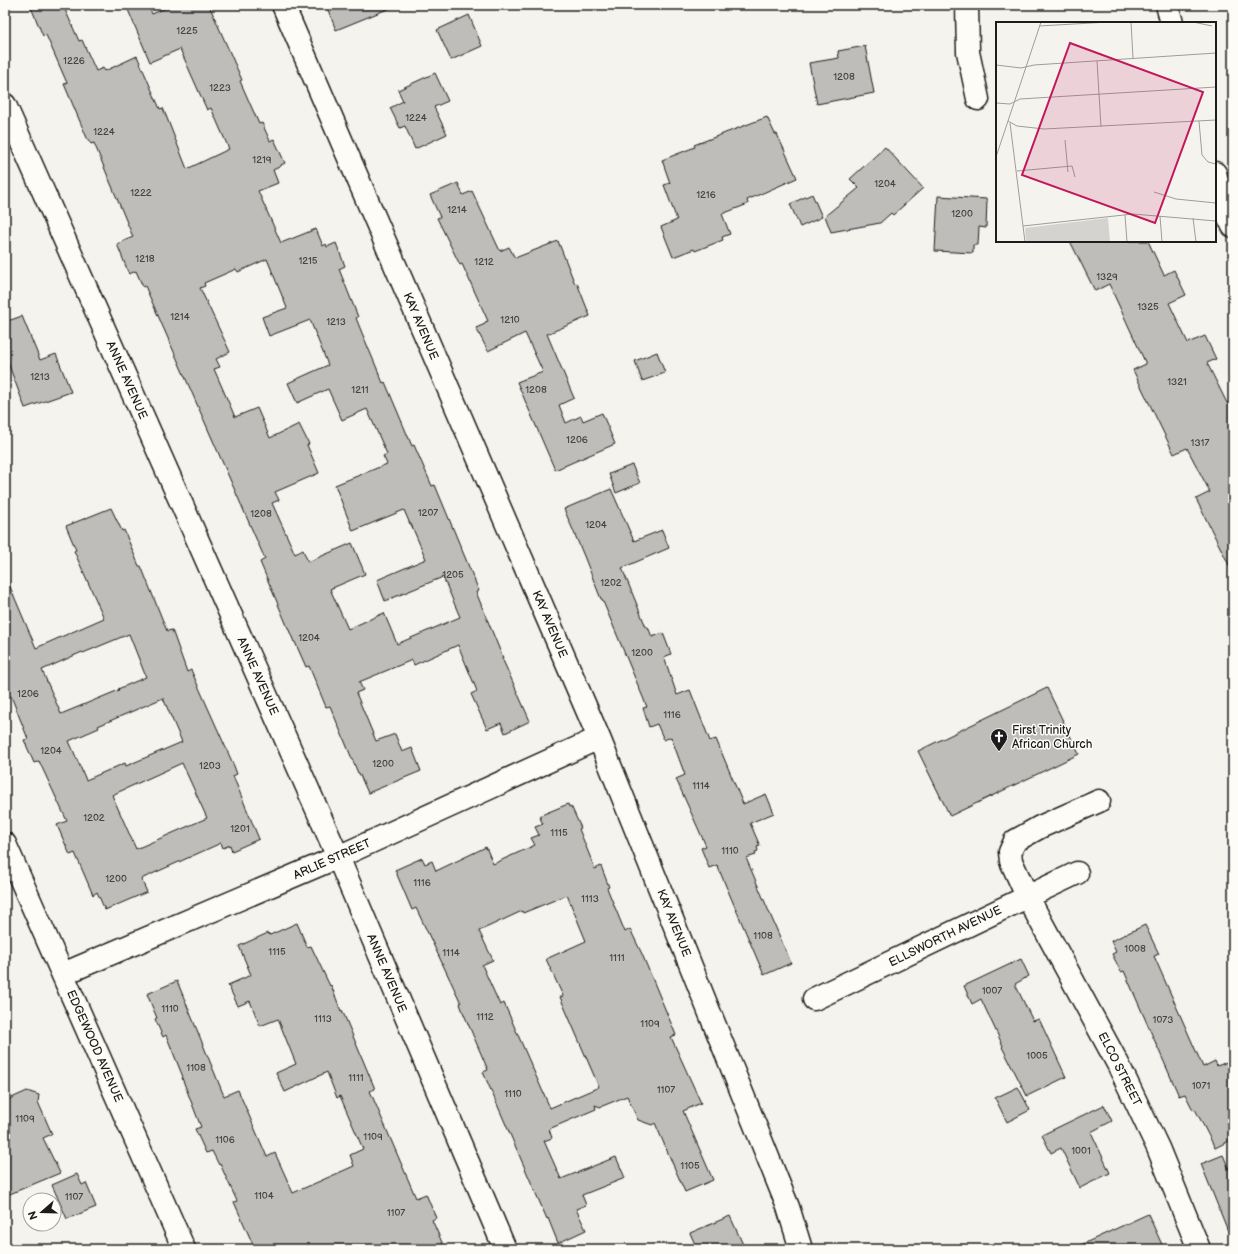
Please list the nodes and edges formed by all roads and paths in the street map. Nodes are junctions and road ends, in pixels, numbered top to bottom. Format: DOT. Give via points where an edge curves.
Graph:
graph roads {
  1 [pos="283,5"];
  2 [pos="967,5"];
  3 [pos="1167,5"];
  4 [pos="1172,22"];
  5 [pos="978,99"];
  6 [pos="5,105"];
  7 [pos="1216,177"];
  8 [pos="1233,226"];
  9 [pos="599,738"];
  10 [pos="1099,801"];
  11 [pos="5,844"];
  12 [pos="338,857"];
  13 [pos="1077,873"];
  14 [pos="1028,896"];
  15 [pos="63,974"];
  16 [pos="814,999"];
  17 [pos="184,1249"];
  18 [pos="505,1249"];
  19 [pos="801,1249"];
  20 [pos="1199,1249"];
  1 -- 9 [label="street, KAY AVENUE"];
  2 -- 5 [label="street" via="968,52"];
  3 -- 4 [label="street"];
  6 -- 12 [label="street, ANNE AVENUE"];
  7 -- 8 [label="street" via="1226,212"];
  9 -- 12 [label="street, ARLIE STREET"];
  9 -- 19 [label="street, KAY AVENUE" via="788,1207"];
  10 -- 14 [label="street, ELCO STREET" via="1014,841 1010,852 1011,861"];
  11 -- 15 [label="street, EDGEWOOD AVENUE"];
  12 -- 15 [label="street, ARLIE STREET"];
  12 -- 18 [label="street, ANNE AVENUE"];
  13 -- 14 [label="street, ELLSWORTH AVENUE"];
  14 -- 16 [label="street, ELLSWORTH AVENUE"];
  14 -- 20 [label="street, ELCO STREET" via="1118,1064 1158,1148"];
  15 -- 17 [label="street, EDGEWOOD AVENUE"];
}
